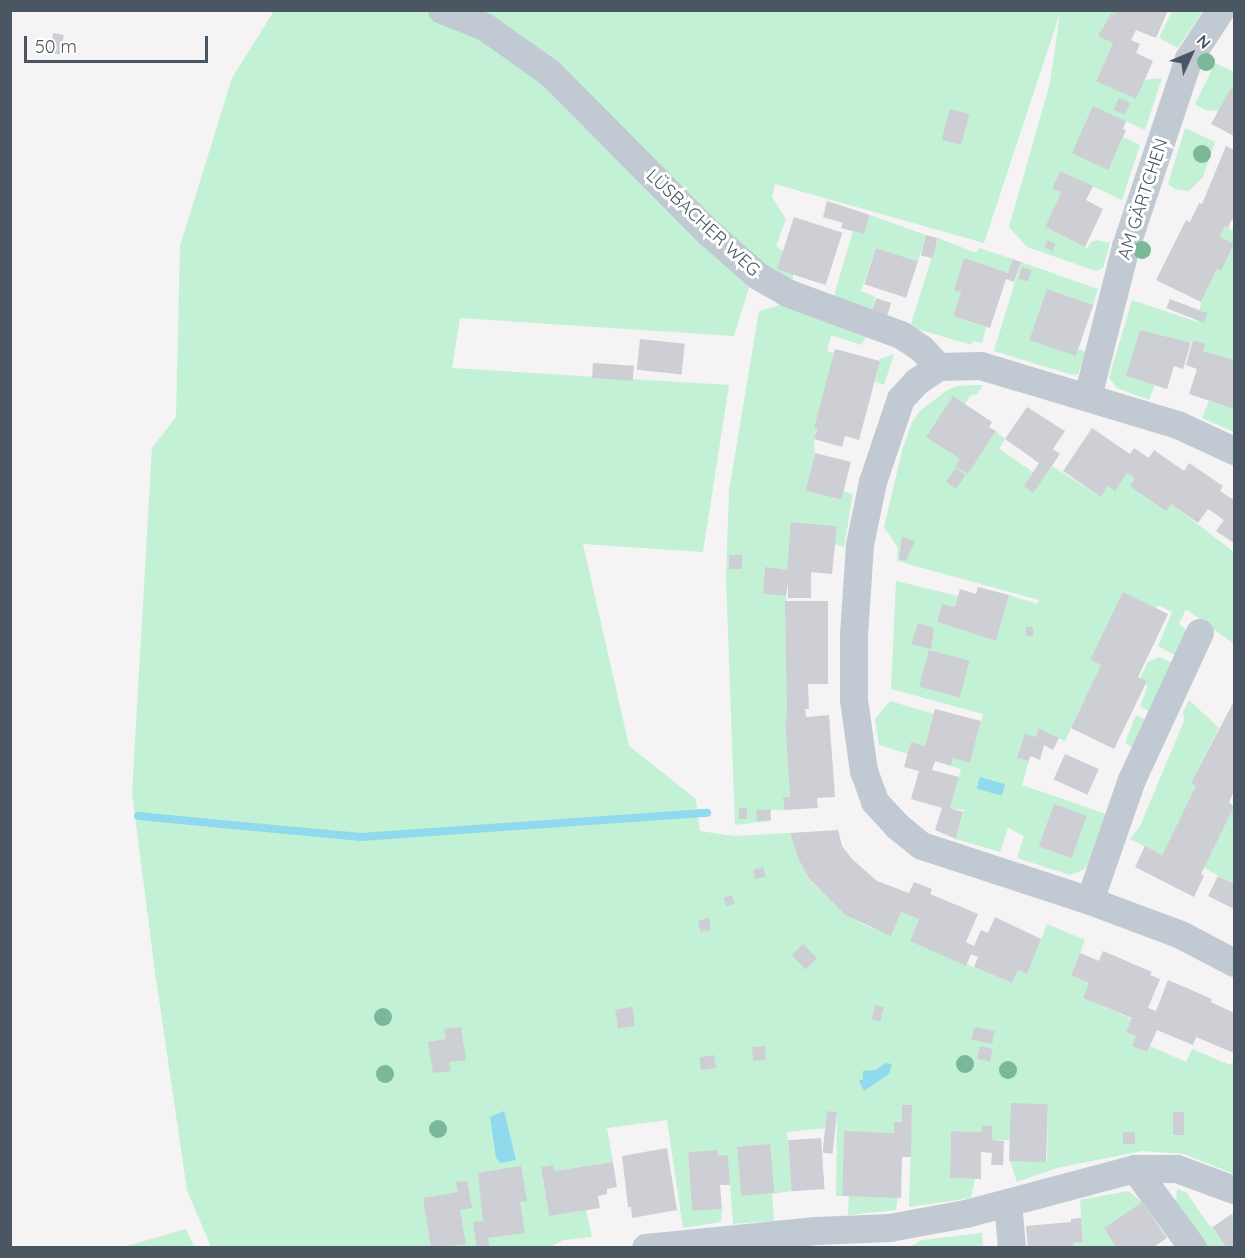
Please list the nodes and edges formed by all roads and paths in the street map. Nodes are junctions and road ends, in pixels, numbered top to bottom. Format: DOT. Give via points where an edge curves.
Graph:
graph roads {
  1 [pos="442,10"];
  2 [pos="1221,10"];
  3 [pos="939,367"];
  4 [pos="1088,397"];
  5 [pos="1234,451"];
  6 [pos="1200,633"];
  7 [pos="1090,901"];
  8 [pos="1234,963"];
  9 [pos="1135,1169"];
  10 [pos="1234,1190"];
  11 [pos="1008,1203"];
  12 [pos="891,1238"];
  13 [pos="646,1248"];
  14 [pos="1012,1248"];
  15 [pos="1193,1248"];
  1 -- 3 [label="street, LÜSBACHER WEG" via="485,27 550,73 709,233 758,276 787,293 901,335"];
  2 -- 4 [label="street, AM GÄRTCHEN" via="1190,59 1126,247"];
  3 -- 4 [label="street" via="981,366"];
  3 -- 7 [label="street" via="901,399 873,482 860,545 854,700 864,771 875,802 922,846"];
  4 -- 5 [label="street" via="1178,425"];
  6 -- 7 [label="street" via="1132,780"];
  7 -- 8 [label="street" via="1181,935"];
  9 -- 10 [label="street" via="1177,1169"];
  9 -- 11 [label="street"];
  9 -- 15 [label="street"];
  11 -- 12 [label="street"];
  11 -- 14 [label="street"];
  12 -- 13 [label="street" via="816,1231"];
}
